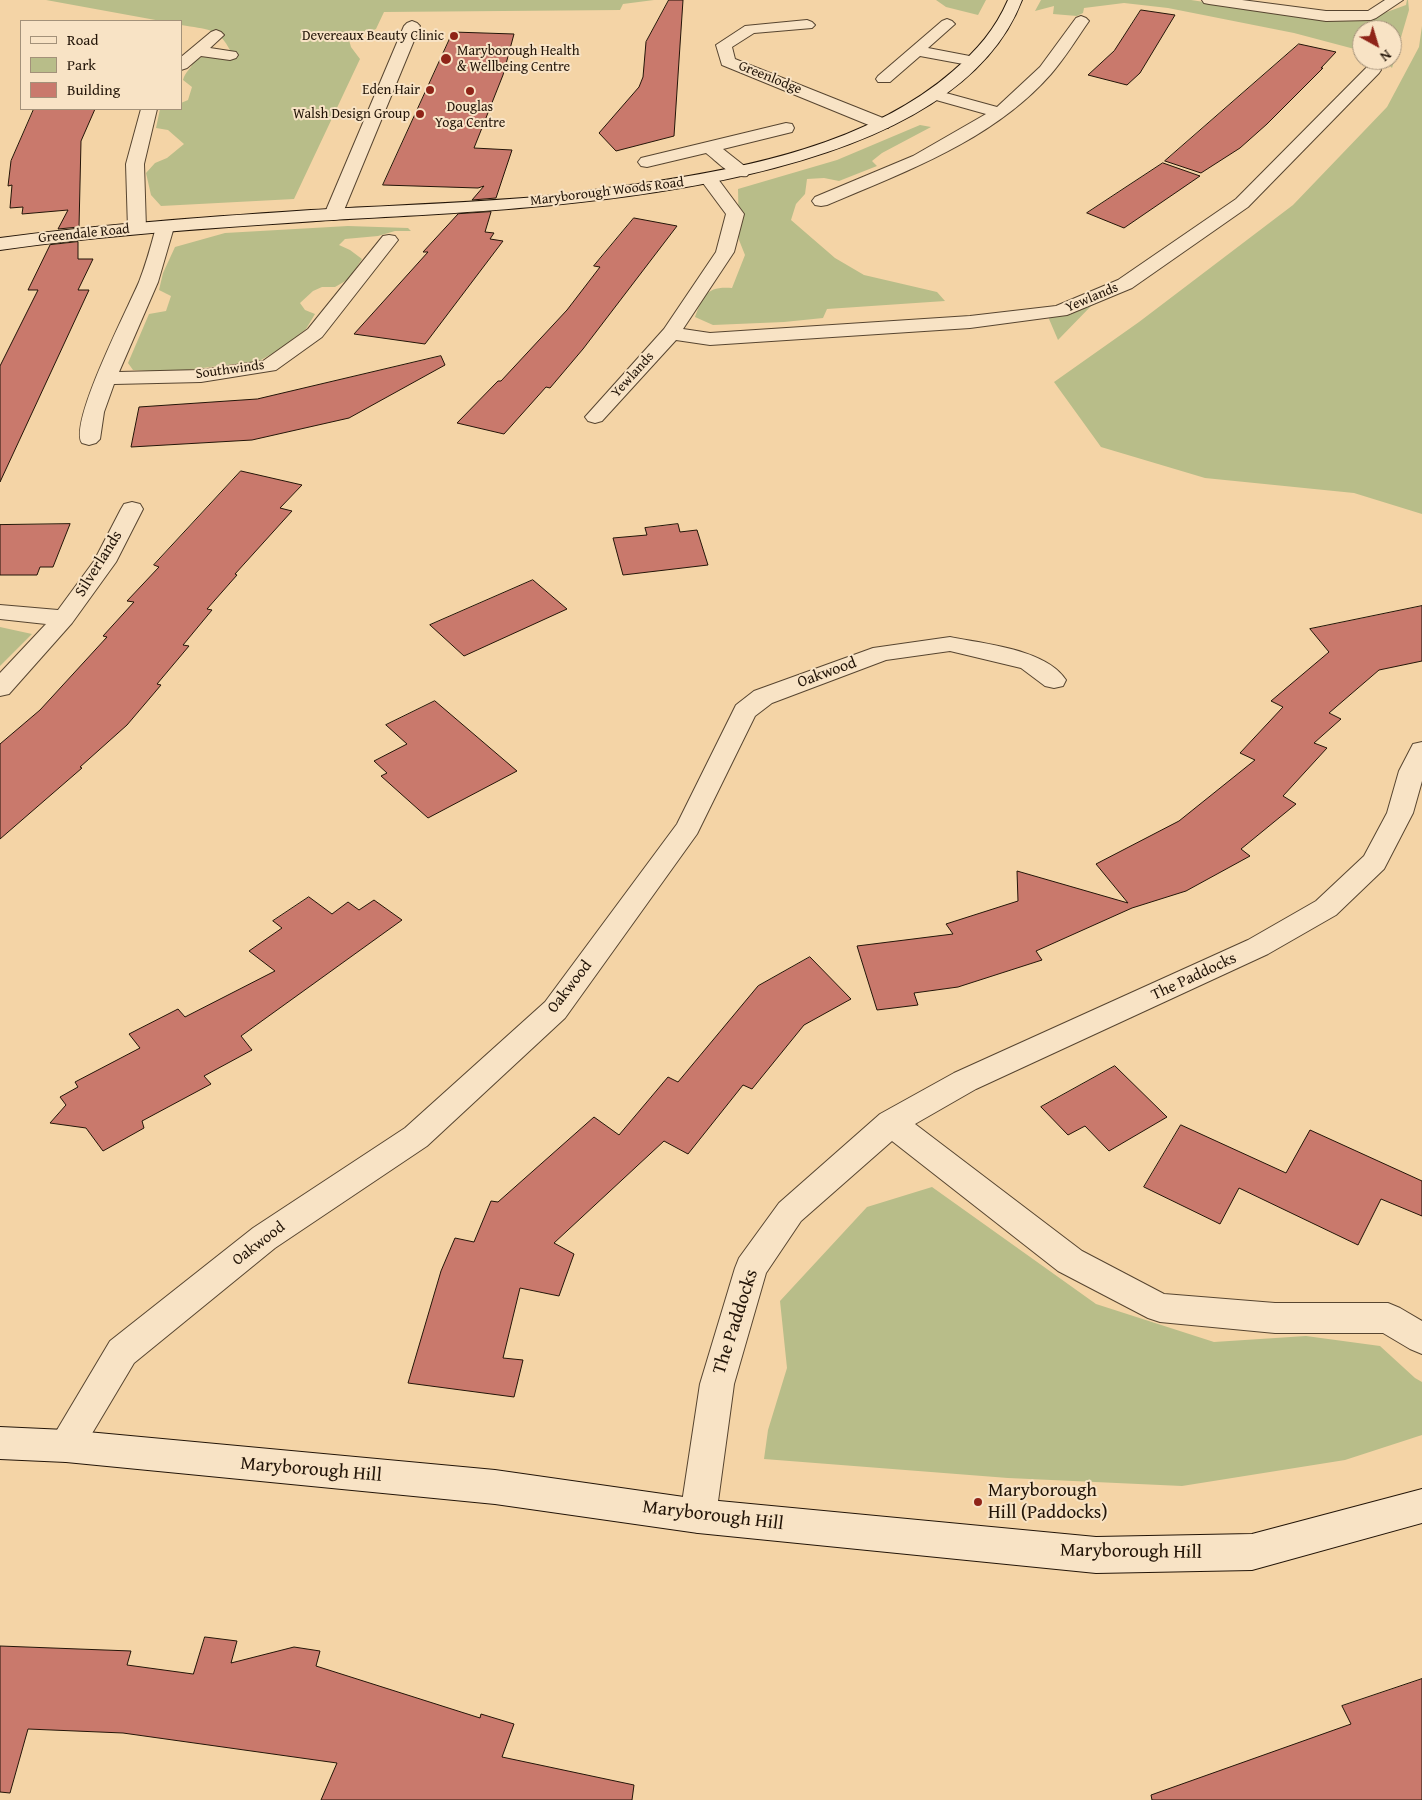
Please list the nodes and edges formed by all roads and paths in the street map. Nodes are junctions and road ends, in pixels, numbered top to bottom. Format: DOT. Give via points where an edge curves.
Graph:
graph roads {
  1 [pos="1014,0"];
  2 [pos="1209,0"];
  3 [pos="1396,0"];
  4 [pos="1080,21"];
  5 [pos="947,24"];
  6 [pos="807,25"];
  7 [pos="412,26"];
  8 [pos="216,36"];
  9 [pos="198,51"];
  10 [pos="917,51"];
  11 [pos="230,55"];
  12 [pos="974,62"];
  13 [pos="182,64"];
  14 [pos="1373,70"];
  15 [pos="884,79"];
  16 [pos="935,95"];
  17 [pos="149,110"];
  18 [pos="1000,113"];
  19 [pos="882,124"];
  20 [pos="786,128"];
  21 [pos="710,147"];
  22 [pos="647,162"];
  23 [pos="741,172"];
  24 [pos="709,179"];
  25 [pos="821,201"];
  26 [pos="333,215"];
  27 [pos="165,227"];
  28 [pos="137,229"];
  29 [pos="389,240"];
  30 [pos="0,244"];
  31 [pos="671,333"];
  32 [pos="106,378"];
  33 [pos="595,417"];
  34 [pos="89,439"];
  35 [pos="132,510"];
  36 [pos="0,612"];
  37 [pos="64,618"];
  38 [pos="1054,680"];
  39 [pos="0,688"];
  40 [pos="1422,750"];
  41 [pos="891,1123"];
  42 [pos="1422,1339"];
  43 [pos="0,1444"];
  44 [pos="66,1446"];
  45 [pos="1422,1506"];
  46 [pos="698,1516"];
  1 -- 12 [label="street, Maryborough Woods Road" via="1006,23"];
  2 -- 3 [label="street" via="1326,16 1371,14"];
  4 -- 18 [label="street" via="1046,70"];
  5 -- 10 [label="street"];
  6 -- 19 [label="street, Greenlodge" via="750,29 724,45 728,62"];
  7 -- 26 [label="street"];
  8 -- 9 [label="street"];
  9 -- 11 [label="street"];
  9 -- 13 [label="street"];
  10 -- 12 [label="street"];
  10 -- 15 [label="street"];
  12 -- 16 [label="street, Maryborough Woods Road"];
  14 -- 31 [label="street, Yewlands" via="1242,203 1125,284 1060,311 970,322 710,338"];
  16 -- 18 [label="street"];
  16 -- 19 [label="street, Maryborough Woods Road"];
  17 -- 28 [label="street, Greendale Road" via="135,164"];
  18 -- 25 [label="street" via="919,160"];
  19 -- 23 [label="street, Maryborough Woods Road" via="818,150"];
  20 -- 21 [label="street"];
  21 -- 22 [label="street"];
  21 -- 23 [label="street"];
  23 -- 24 [label="street, Maryborough Woods Road"];
  24 -- 26 [label="street, Maryborough Woods Road" via="558,200"];
  24 -- 31 [label="street, Yewlands" via="735,214 725,252"];
  26 -- 27 [label="street, Maryborough Woods Road"];
  27 -- 28 [label="street, Maryborough Woods Road"];
  27 -- 32 [label="street" via="154,270"];
  28 -- 30 [label="street, Greendale Road"];
  29 -- 32 [label="street, Southwinds" via="315,333 269,366 201,376"];
  31 -- 33 [label="street, Yewlands"];
  32 -- 34 [label="street" via="90,420"];
  35 -- 37 [label="street, Silverlands" via="105,562"];
  36 -- 37 [label="street"];
  37 -- 39 [label="street, Silverlands"];
  38 -- 44 [label="street, Oakwood" via="1028,662 950,644 882,653 763,697 745,711 688,828 555,1010 416,1137 264,1238 122,1352"];
  40 -- 41 [label="street, The Paddocks" via="1412,771 1400,813 1374,862 1326,908 1249,951 965,1081"];
  41 -- 42 [label="street" via="1070,1261 1160,1308 1275,1318 1388,1318"];
  41 -- 46 [label="street, The Paddocks" via="790,1212 751,1268 716,1384"];
  43 -- 44 [label="street, Maryborough Hill"];
  44 -- 46 [label="street, Maryborough Hill" via="495,1487"];
  45 -- 46 [label="street, Maryborough Hill" via="1252,1552 1106,1555"];
}
